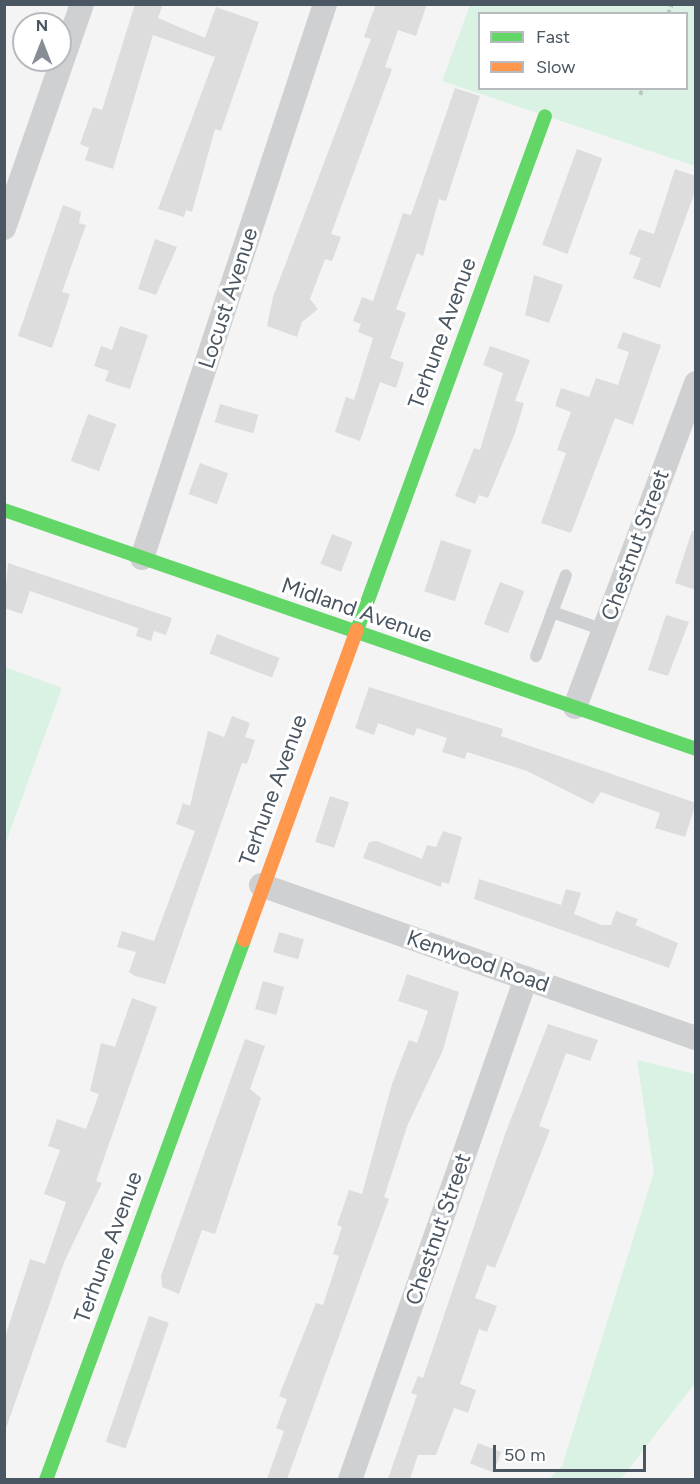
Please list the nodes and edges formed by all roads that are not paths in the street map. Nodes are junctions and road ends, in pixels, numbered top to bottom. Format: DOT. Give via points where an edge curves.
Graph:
graph roads {
  1 [pos="82,4"];
  2 [pos="325,4"];
  3 [pos="545,116"];
  4 [pos="4,228"];
  5 [pos="696,383"];
  6 [pos="4,510"];
  7 [pos="142,558"];
  8 [pos="566,575"];
  9 [pos="552,612"];
  10 [pos="604,630"];
  11 [pos="353,631"];
  12 [pos="536,656"];
  13 [pos="575,706"];
  14 [pos="696,749"];
  15 [pos="261,885"];
  16 [pos="526,978"];
  17 [pos="696,1038"];
  18 [pos="46,1479"];
  19 [pos="350,1479"];
  1 -- 4 [label="street"];
  2 -- 7 [label="street, Locust Avenue"];
  3 -- 11 [label="street, Terhune Avenue"];
  5 -- 10 [label="street, Chestnut Street"];
  6 -- 7 [label="street, Midland Avenue"];
  7 -- 11 [label="street, Midland Avenue"];
  8 -- 9 [label="lane"];
  9 -- 10 [label="lane"];
  9 -- 12 [label="lane"];
  10 -- 13 [label="street, Chestnut Street"];
  11 -- 13 [label="street, Midland Avenue"];
  11 -- 15 [label="street, Terhune Avenue"];
  13 -- 14 [label="street, Midland Avenue"];
  15 -- 16 [label="street, Kenwood Road"];
  15 -- 18 [label="street, Terhune Avenue"];
  16 -- 17 [label="street, Kenwood Road"];
  16 -- 19 [label="street, Chestnut Street"];
}
